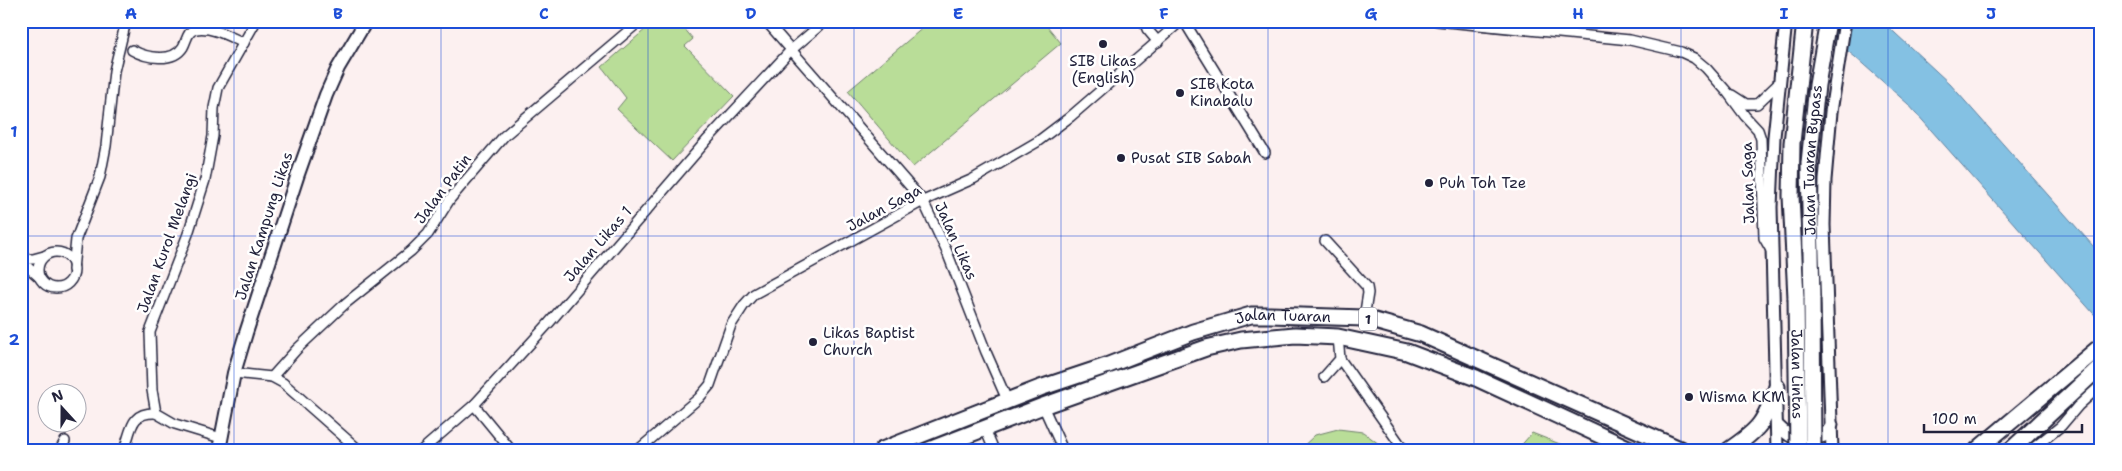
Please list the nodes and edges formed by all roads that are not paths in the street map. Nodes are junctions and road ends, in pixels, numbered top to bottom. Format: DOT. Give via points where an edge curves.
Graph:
graph roads {
  1 [pos="126,21"];
  2 [pos="256,21"];
  3 [pos="366,21"];
  4 [pos="626,21"];
  5 [pos="640,21"];
  6 [pos="766,21"];
  7 [pos="825,21"];
  8 [pos="1144,21"];
  9 [pos="1183,21"];
  10 [pos="1437,21"];
  11 [pos="1786,21"];
  12 [pos="1805,21"];
  13 [pos="1845,21"];
  14 [pos="1826,28"];
  15 [pos="632,29"];
  16 [pos="1158,42"];
  17 [pos="244,43"];
  18 [pos="132,50"];
  19 [pos="790,51"];
  20 [pos="1779,83"];
  21 [pos="1728,92"];
  22 [pos="1265,152"];
  23 [pos="923,201"];
  24 [pos="76,239"];
  25 [pos="1325,241"];
  26 [pos="55,252"];
  27 [pos="1772,252"];
  28 [pos="44,256"];
  29 [pos="21,260"];
  30 [pos="73,270"];
  31 [pos="39,277"];
  32 [pos="1796,298"];
  33 [pos="1812,300"];
  34 [pos="1364,318"];
  35 [pos="1338,337"];
  36 [pos="2101,346"];
  37 [pos="1182,356"];
  38 [pos="1340,359"];
  39 [pos="2101,366"];
  40 [pos="234,373"];
  41 [pos="272,377"];
  42 [pos="1324,377"];
  43 [pos="2101,385"];
  44 [pos="1776,387"];
  45 [pos="1545,390"];
  46 [pos="1008,402"];
  47 [pos="474,404"];
  48 [pos="1043,406"];
  49 [pos="1539,407"];
  50 [pos="156,413"];
  51 [pos="1777,425"];
  52 [pos="1832,425"];
  53 [pos="984,429"];
  54 [pos="65,441"];
  55 [pos="220,444"];
  56 [pos="60,450"];
  57 [pos="124,450"];
  58 [pos="359,450"];
  59 [pos="422,450"];
  60 [pos="511,450"];
  61 [pos="638,450"];
  62 [pos="882,450"];
  63 [pos="929,450"];
  64 [pos="994,450"];
  65 [pos="1063,450"];
  66 [pos="1404,450"];
  67 [pos="1632,450"];
  68 [pos="1682,450"];
  69 [pos="1729,450"];
  70 [pos="1777,450"];
  71 [pos="1798,450"];
  72 [pos="1813,450"];
  73 [pos="1832,450"];
  74 [pos="1977,450"];
  75 [pos="2011,450"];
  76 [pos="2030,450"];
  1 -- 24 [label="street" via="114,72 100,177"];
  2 -- 17 [label="street, Jalan Kurol Melangi"];
  3 -- 40 [label="main road, Jalan Kampung Likas" via="338,68 326,96"];
  4 -- 15 [label="street"];
  5 -- 15 [label="street, Jalan Patin"];
  6 -- 19 [label="street, Jalan Likas"];
  7 -- 19 [label="street, Jalan Likas 1"];
  8 -- 16 [label="street"];
  9 -- 16 [label="street, Jalan Saga"];
  9 -- 22 [label="street"];
  10 -- 21 [label="street, Jalan Saga" via="1630,40 1659,46 1694,58"];
  11 -- 20 [label="street"];
  12 -- 32 [label="main road, Jalan Tuaran Bypass" via="1792,143"];
  13 -- 52 [label="street" via="1830,112 1825,180"];
  14 -- 33 [label="main road, Jalan Tuaran Bypass" via="1816,85 1809,163"];
  15 -- 41 [label="street, Jalan Patin" via="504,136 450,199 428,234 340,309"];
  16 -- 23 [label="street, Jalan Saga" via="1055,130 973,179"];
  17 -- 18 [label="street" via="208,29 194,29 177,53 168,58 144,56"];
  17 -- 50 [label="street, Jalan Kurol Melangi" via="218,88 205,180 150,332"];
  19 -- 23 [label="street, Jalan Likas"];
  19 -- 47 [label="street, Jalan Likas 1"];
  20 -- 21 [label="street, Jalan Saga" via="1757,104 1746,104"];
  20 -- 27 [label="street" via="1771,207"];
  21 -- 27 [label="street, Jalan Saga" via="1758,130 1761,139 1764,238"];
  23 -- 46 [label="street, Jalan Likas"];
  23 -- 61 [label="street, Jalan Saga" via="754,294 731,325 710,386"];
  24 -- 26 [label="street"];
  24 -- 30 [label="street"];
  25 -- 34 [label="street" via="1367,287"];
  26 -- 28 [label="street"];
  26 -- 30 [label="street" via="66,255"];
  27 -- 44 [label="street"];
  28 -- 29 [label="street"];
  28 -- 31 [label="street" via="38,266"];
  29 -- 31 [label="street"];
  30 -- 31 [label="street" via="69,281 59,287 47,286"];
  32 -- 71 [label="main road, Jalan Lintas, bridge"];
  33 -- 72 [label="main road, Jalan Lintas, bridge"];
  34 -- 45 [label="main road, Jalan Tuaran / 1" via="1421,334"];
  34 -- 46 [label="main road, Jalan Tuaran / 1" via="1251,315 1193,332"];
  35 -- 37 [label="main road, Jalan Tuaran / 1" via="1295,335 1255,338"];
  35 -- 38 [label="street"];
  35 -- 49 [label="main road, Jalan Tuaran / 1" via="1407,352 1476,378"];
  36 -- 74 [label="main road"];
  37 -- 46 [label="main road" via="1161,357 1019,408"];
  37 -- 48 [label="main road, Jalan Tuaran / 1"];
  38 -- 42 [label="street"];
  38 -- 66 [label="street"];
  39 -- 75 [label="main road"];
  40 -- 41 [label="street"];
  40 -- 55 [label="main road, Jalan Kampung Likas"];
  41 -- 58 [label="street" via="296,392"];
  43 -- 76 [label="street" via="2061,426"];
  44 -- 51 [label="street"];
  44 -- 69 [label="main road" via="1760,426"];
  45 -- 49 [label="main road"];
  45 -- 68 [label="main road, Jalan Tuaran / 1"];
  46 -- 62 [label="main road, Jalan Tuaran / 1"];
  47 -- 59 [label="street, Jalan Likas 1"];
  47 -- 60 [label="street"];
  48 -- 53 [label="main road, Jalan Tuaran / 1"];
  48 -- 65 [label="street"];
  49 -- 67 [label="main road, Jalan Tuaran / 1"];
  50 -- 55 [label="street"];
  50 -- 57 [label="street" via="144,413 136,418"];
  51 -- 52 [label="street" via="1786,435 1801,441 1824,436"];
  51 -- 70 [label="street"];
  52 -- 73 [label="street"];
  53 -- 63 [label="main road, Jalan Tuaran / 1"];
  53 -- 64 [label="street"];
  54 -- 56 [label="street"];
}
